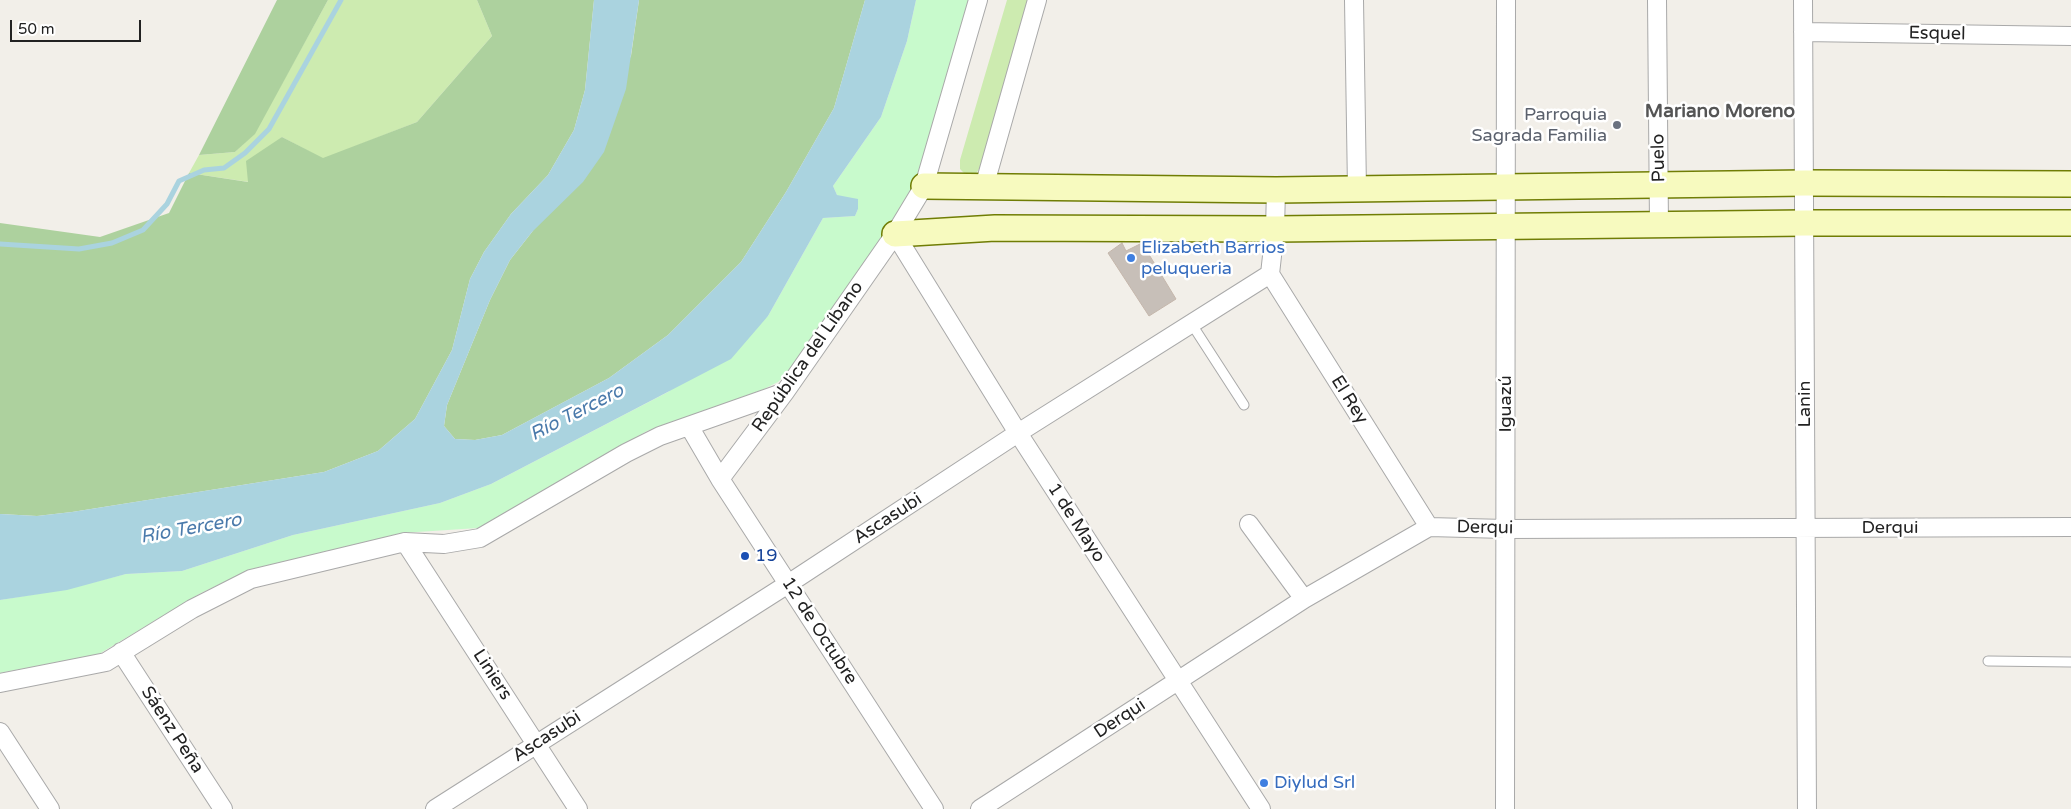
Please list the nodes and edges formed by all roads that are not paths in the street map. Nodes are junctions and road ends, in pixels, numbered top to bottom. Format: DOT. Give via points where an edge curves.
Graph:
graph roads {
  1 [pos="978,0"];
  2 [pos="1037,0"];
  3 [pos="1354,0"];
  4 [pos="1506,0"];
  5 [pos="1656,0"];
  6 [pos="1803,0"];
  7 [pos="1803,32"];
  8 [pos="2071,36"];
  9 [pos="1805,183"];
  10 [pos="1660,184"];
  11 [pos="2071,184"];
  12 [pos="924,186"];
  13 [pos="1507,186"];
  14 [pos="984,187"];
  15 [pos="1357,189"];
  16 [pos="1276,190"];
  17 [pos="1805,223"];
  18 [pos="2071,223"];
  19 [pos="1659,225"];
  20 [pos="1507,227"];
  21 [pos="1275,229"];
  22 [pos="895,234"];
  23 [pos="1270,274"];
  24 [pos="1191,323"];
  25 [pos="784,392"];
  26 [pos="1244,405"];
  27 [pos="689,426"];
  28 [pos="1018,433"];
  29 [pos="720,478"];
  30 [pos="1249,524"];
  31 [pos="1429,527"];
  32 [pos="2071,527"];
  33 [pos="1805,528"];
  34 [pos="1505,530"];
  35 [pos="405,542"];
  36 [pos="788,584"];
  37 [pos="1304,599"];
  38 [pos="121,652"];
  39 [pos="1988,661"];
  40 [pos="2071,662"];
  41 [pos="1177,682"];
  42 [pos="0,683"];
  43 [pos="0,732"];
  44 [pos="536,744"];
  45 [pos="50,809"];
  46 [pos="223,809"];
  47 [pos="434,809"];
  48 [pos="578,809"];
  49 [pos="934,809"];
  50 [pos="980,809"];
  51 [pos="1261,809"];
  52 [pos="1505,809"];
  53 [pos="1807,809"];
  1 -- 12 [label="street, República del Líbano"];
  2 -- 14 [label="street"];
  3 -- 15 [label="street"];
  4 -- 13 [label="street, Iguazú"];
  5 -- 10 [label="street, Puelo"];
  6 -- 7 [label="street, Lanin"];
  7 -- 8 [label="street, Esquel"];
  7 -- 9 [label="street, Lanin"];
  9 -- 10 [label="main road"];
  9 -- 11 [label="main road"];
  9 -- 17 [label="street, Lanin"];
  10 -- 13 [label="main road"];
  10 -- 19 [label="street, Puelo"];
  12 -- 14 [label="main road"];
  12 -- 22 [label="street, República del Líbano"];
  13 -- 15 [label="main road"];
  13 -- 20 [label="street, Iguazú"];
  14 -- 16 [label="main road"];
  15 -- 16 [label="main road"];
  16 -- 21 [label="street"];
  17 -- 18 [label="main road"];
  17 -- 19 [label="main road"];
  17 -- 33 [label="street, Lanin"];
  19 -- 20 [label="main road"];
  20 -- 21 [label="main road"];
  20 -- 34 [label="street, Iguazú"];
  21 -- 22 [label="main road" via="995,228"];
  21 -- 23 [label="street"];
  22 -- 25 [label="street, República del Líbano"];
  22 -- 28 [label="street, 1 de Mayo"];
  23 -- 24 [label="street, Ascasubi"];
  23 -- 31 [label="street, El Rey"];
  24 -- 26 [label="lane"];
  24 -- 28 [label="street, Ascasubi"];
  25 -- 27 [label="street"];
  25 -- 29 [label="street, República del Líbano"];
  27 -- 29 [label="street, 12 de Octubre"];
  27 -- 35 [label="street" via="626,453 480,538 444,544"];
  28 -- 36 [label="street, Ascasubi"];
  28 -- 41 [label="street, 1 de Mayo"];
  29 -- 36 [label="street, 12 de Octubre"];
  30 -- 37 [label="street"];
  31 -- 34 [label="street, Derqui"];
  31 -- 37 [label="street, Derqui"];
  32 -- 33 [label="street, Derqui"];
  33 -- 34 [label="street, Derqui"];
  33 -- 53 [label="street, Lanin"];
  34 -- 52 [label="street, Iguazú"];
  35 -- 38 [label="street" via="251,580 192,609"];
  35 -- 44 [label="street, Liniers"];
  36 -- 44 [label="street, Ascasubi"];
  36 -- 49 [label="street, 12 de Octubre"];
  37 -- 41 [label="street, Derqui"];
  38 -- 42 [label="street" via="106,662"];
  38 -- 46 [label="street, Sáenz Peña"];
  39 -- 40 [label="lane"];
  41 -- 50 [label="street, Derqui"];
  41 -- 51 [label="street, 1 de Mayo"];
  43 -- 45 [label="street"];
  44 -- 47 [label="street, Ascasubi"];
  44 -- 48 [label="street, Liniers"];
}
